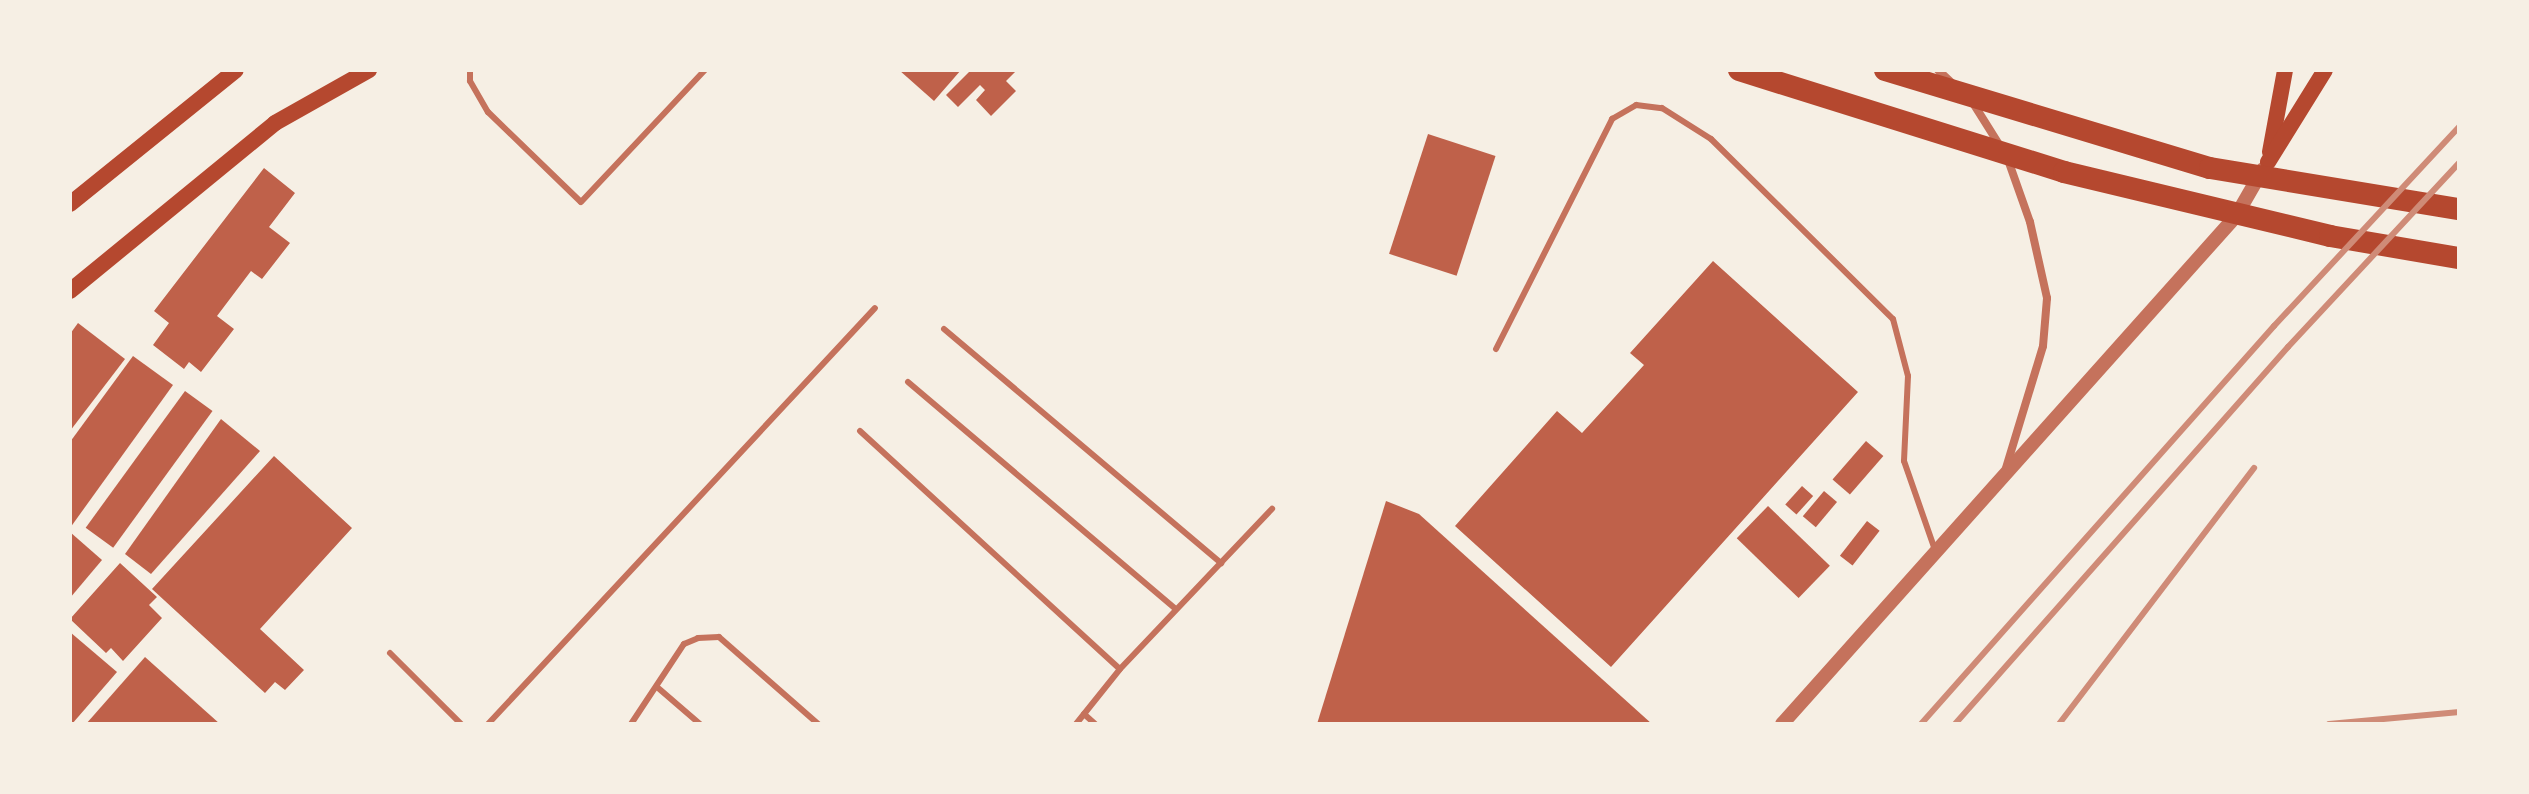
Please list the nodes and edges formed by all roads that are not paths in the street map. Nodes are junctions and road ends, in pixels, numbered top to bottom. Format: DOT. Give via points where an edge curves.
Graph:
graph roads {
  1 [pos="236,70"];
  2 [pos="369,70"];
  3 [pos="470,70"];
  4 [pos="705,70"];
  5 [pos="1739,70"];
  6 [pos="1885,70"];
  7 [pos="1938,70"];
  8 [pos="2285,70"];
  9 [pos="2325,70"];
  10 [pos="2268,162"];
  11 [pos="70,204"];
  12 [pos="2459,209"];
  13 [pos="2459,258"];
  14 [pos="70,291"];
  15 [pos="875,308"];
  16 [pos="944,329"];
  17 [pos="1496,349"];
  18 [pos="908,382"];
  19 [pos="860,431"];
  20 [pos="2003,480"];
  21 [pos="1272,509"];
  22 [pos="1936,553"];
  23 [pos="1221,563"];
  24 [pos="1176,609"];
  25 [pos="390,653"];
  26 [pos="1120,669"];
  27 [pos="657,687"];
  28 [pos="1084,714"];
  29 [pos="461,724"];
  30 [pos="488,724"];
  31 [pos="631,724"];
  32 [pos="700,724"];
  33 [pos="818,724"];
  34 [pos="1076,724"];
  35 [pos="1095,724"];
  36 [pos="1782,724"];
  1 -- 11 [label="main road"];
  2 -- 14 [label="main road" via="275,123"];
  3 -- 4 [label="lane" via="470,81 488,112 581,202"];
  5 -- 13 [label="highway" via="2064,172 2330,236"];
  6 -- 12 [label="highway" via="2210,168"];
  7 -- 20 [label="street" via="1979,109 2011,164 2047,298 2043,346"];
  8 -- 10 [label="main road"];
  9 -- 10 [label="main road"];
  10 -- 20 [label="street" via="2236,216"];
  15 -- 30 [label="lane"];
  16 -- 23 [label="lane"];
  17 -- 22 [label="lane" via="1612,119 1636,105 1662,108 1711,139 1893,319 1908,376 1904,461"];
  18 -- 24 [label="lane"];
  19 -- 26 [label="lane"];
  20 -- 22 [label="street"];
  21 -- 23 [label="lane"];
  22 -- 36 [label="street"];
  23 -- 24 [label="lane"];
  24 -- 26 [label="lane"];
  25 -- 29 [label="lane"];
  26 -- 28 [label="lane"];
  27 -- 31 [label="lane"];
  27 -- 32 [label="lane"];
  27 -- 33 [label="lane" via="684,644 719,637"];
  28 -- 34 [label="lane"];
  28 -- 35 [label="lane"];
}
